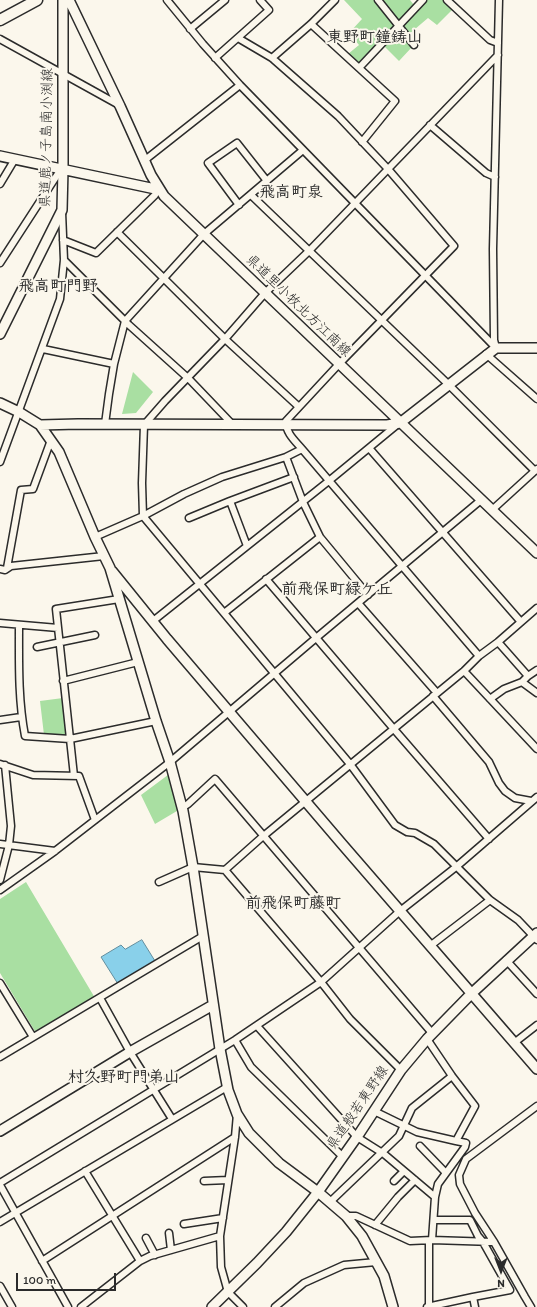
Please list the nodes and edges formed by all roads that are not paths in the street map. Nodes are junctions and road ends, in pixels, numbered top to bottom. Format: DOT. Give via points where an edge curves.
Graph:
graph roads {
  1 [pos="37,0"];
  2 [pos="63,0"];
  3 [pos="69,0"];
  4 [pos="167,0"];
  5 [pos="225,0"];
  6 [pos="260,0"];
  7 [pos="335,0"];
  8 [pos="378,0"];
  9 [pos="423,0"];
  10 [pos="447,0"];
  11 [pos="499,0"];
  12 [pos="0,20"];
  13 [pos="311,24"];
  14 [pos="398,26"];
  15 [pos="190,29"];
  16 [pos="238,38"];
  17 [pos="0,39"];
  18 [pos="498,43"];
  19 [pos="414,45"];
  20 [pos="498,55"];
  21 [pos="215,58"];
  22 [pos="272,58"];
  23 [pos="359,68"];
  24 [pos="63,74"];
  25 [pos="240,85"];
  26 [pos="120,106"];
  27 [pos="430,125"];
  28 [pos="362,142"];
  29 [pos="303,150"];
  30 [pos="0,156"];
  31 [pos="15,159"];
  32 [pos="145,160"];
  33 [pos="62,169"];
  34 [pos="388,169"];
  35 [pos="495,177"];
  36 [pos="268,181"];
  37 [pos="0,184"];
  38 [pos="159,190"];
  39 [pos="251,195"];
  40 [pos="355,202"];
  41 [pos="239,205"];
  42 [pos="62,210"];
  43 [pos="117,232"];
  44 [pos="204,234"];
  45 [pos="64,240"];
  46 [pos="309,251"];
  47 [pos="64,260"];
  48 [pos="0,263"];
  49 [pos="426,276"];
  50 [pos="164,277"];
  51 [pos="265,293"];
  52 [pos="125,321"];
  53 [pos="382,321"];
  54 [pos="0,334"];
  55 [pos="225,339"];
  56 [pos="496,348"];
  57 [pos="537,348"];
  58 [pos="42,349"];
  59 [pos="486,354"];
  60 [pos="114,364"];
  61 [pos="339,364"];
  62 [pos="188,378"];
  63 [pos="448,384"];
  64 [pos="537,399"];
  65 [pos="0,403"];
  66 [pos="299,407"];
  67 [pos="19,412"];
  68 [pos="400,423"];
  69 [pos="105,424"];
  70 [pos="40,425"];
  71 [pos="144,425"];
  72 [pos="233,425"];
  73 [pos="285,426"];
  74 [pos="51,440"];
  75 [pos="369,448"];
  76 [pos="302,449"];
  77 [pos="286,457"];
  78 [pos="0,462"];
  79 [pos="536,470"];
  80 [pos="294,477"];
  81 [pos="330,480"];
  82 [pos="481,500"];
  83 [pos="230,501"];
  84 [pos="303,502"];
  85 [pos="492,510"];
  86 [pos="143,516"];
  87 [pos="189,518"];
  88 [pos="442,532"];
  89 [pos="95,537"];
  90 [pos="320,537"];
  91 [pos="247,546"];
  92 [pos="537,553"];
  93 [pos="104,556"];
  94 [pos="402,567"];
  95 [pos="7,568"];
  96 [pos="110,568"];
  97 [pos="0,569"];
  98 [pos="266,579"];
  99 [pos="200,584"];
  100 [pos="368,595"];
  101 [pos="119,599"];
  102 [pos="358,603"];
  103 [pos="537,608"];
  104 [pos="224,613"];
  105 [pos="153,621"];
  106 [pos="521,622"];
  107 [pos="0,623"];
  108 [pos="19,624"];
  109 [pos="58,628"];
  110 [pos="95,635"];
  111 [pos="316,638"];
  112 [pos="498,642"];
  113 [pos="59,643"];
  114 [pos="37,647"];
  115 [pos="479,656"];
  116 [pos="138,662"];
  117 [pos="537,670"];
  118 [pos="464,671"];
  119 [pos="274,674"];
  120 [pos="528,676"];
  121 [pos="64,681"];
  122 [pos="522,682"];
  123 [pos="537,693"];
  124 [pos="435,694"];
  125 [pos="490,699"];
  126 [pos="230,712"];
  127 [pos="21,716"];
  128 [pos="0,720"];
  129 [pos="156,721"];
  130 [pos="393,728"];
  131 [pos="70,739"];
  132 [pos="537,749"];
  133 [pos="170,762"];
  134 [pos="350,764"];
  135 [pos="2,765"];
  136 [pos="74,776"];
  137 [pos="537,797"];
  138 [pos="306,801"];
  139 [pos="531,801"];
  140 [pos="182,808"];
  141 [pos="95,820"];
  142 [pos="264,835"];
  143 [pos="489,839"];
  144 [pos="0,844"];
  145 [pos="10,845"];
  146 [pos="54,851"];
  147 [pos="193,867"];
  148 [pos="456,867"];
  149 [pos="225,870"];
  150 [pos="0,880"];
  151 [pos="159,882"];
  152 [pos="0,890"];
  153 [pos="490,900"];
  154 [pos="400,911"];
  155 [pos="203,936"];
  156 [pos="536,937"];
  157 [pos="430,946"];
  158 [pos="359,947"];
  159 [pos="506,960"];
  160 [pos="321,982"];
  161 [pos="0,985"];
  162 [pos="471,994"];
  163 [pos="537,994"];
  164 [pos="100,998"];
  165 [pos="213,1005"];
  166 [pos="537,1025"];
  167 [pos="257,1026"];
  168 [pos="430,1036"];
  169 [pos="33,1038"];
  170 [pos="235,1040"];
  171 [pos="514,1043"];
  172 [pos="220,1049"];
  173 [pos="130,1052"];
  174 [pos="0,1057"];
  175 [pos="537,1069"];
  176 [pos="401,1070"];
  177 [pos="452,1076"];
  178 [pos="228,1087"];
  179 [pos="153,1090"];
  180 [pos="537,1106"];
  181 [pos="374,1111"];
  182 [pos="237,1114"];
  183 [pos="172,1119"];
  184 [pos="404,1126"];
  185 [pos="0,1131"];
  186 [pos="235,1137"];
  187 [pos="357,1137"];
  188 [pos="456,1141"];
  189 [pos="420,1146"];
  190 [pos="382,1153"];
  191 [pos="343,1157"];
  192 [pos="404,1171"];
  193 [pos="85,1172"];
  194 [pos="446,1173"];
  195 [pos="228,1180"];
  196 [pos="415,1180"];
  197 [pos="204,1181"];
  198 [pos="394,1181"];
  199 [pos="0,1184"];
  200 [pos="318,1192"];
  201 [pos="435,1197"];
  202 [pos="330,1202"];
  203 [pos="15,1213"];
  204 [pos="113,1216"];
  205 [pos="346,1216"];
  206 [pos="223,1218"];
  207 [pos="435,1220"];
  208 [pos="0,1222"];
  209 [pos="184,1224"];
  210 [pos="375,1225"];
  211 [pos="169,1233"];
  212 [pos="220,1236"];
  213 [pos="146,1238"];
  214 [pos="430,1242"];
  215 [pos="483,1242"];
  216 [pos="494,1242"];
  217 [pos="171,1250"];
  218 [pos="156,1255"];
  219 [pos="42,1261"];
  220 [pos="140,1261"];
  221 [pos="376,1262"];
  222 [pos="0,1286"];
  223 [pos="228,1292"];
  224 [pos="473,1297"];
  225 [pos="12,1307"];
  226 [pos="68,1307"];
  227 [pos="81,1307"];
  228 [pos="212,1307"];
  229 [pos="243,1307"];
  230 [pos="275,1307"];
  231 [pos="393,1307"];
  232 [pos="428,1307"];
  233 [pos="475,1307"];
  234 [pos="531,1307"];
  1 -- 12 [label="main road"];
  2 -- 24 [label="street, 県道鹿ノ子島南小渕線"];
  3 -- 26 [label="street"];
  4 -- 15 [label="street"];
  5 -- 15 [label="street"];
  6 -- 16 [label="street" via="269,10"];
  7 -- 13 [label="street"];
  8 -- 14 [label="street"];
  9 -- 14 [label="street"];
  10 -- 18 [label="street" via="490,40"];
  11 -- 18 [label="street"];
  13 -- 22 [label="street"];
  13 -- 23 [label="street"];
  14 -- 19 [label="street"];
  14 -- 23 [label="street"];
  15 -- 21 [label="street"];
  16 -- 21 [label="street"];
  16 -- 22 [label="street"];
  17 -- 24 [label="street"];
  18 -- 20 [label="street"];
  20 -- 27 [label="street"];
  20 -- 35 [label="street"];
  21 -- 25 [label="street"];
  22 -- 28 [label="street" via="338,116"];
  23 -- 28 [label="street" via="395,101"];
  24 -- 26 [label="street"];
  24 -- 33 [label="street, 県道鹿ノ子島南小渕線"];
  25 -- 29 [label="street"];
  25 -- 32 [label="street"];
  26 -- 32 [label="street"];
  27 -- 34 [label="street"];
  27 -- 35 [label="street" via="486,173"];
  28 -- 34 [label="street"];
  29 -- 36 [label="street"];
  29 -- 40 [label="street"];
  30 -- 31 [label="street"];
  31 -- 33 [label="street"];
  31 -- 37 [label="street"];
  32 -- 38 [label="street"];
  33 -- 38 [label="street"];
  33 -- 42 [label="street, 県道鹿ノ子島南小渕線"];
  33 -- 48 [label="street"];
  34 -- 40 [label="street"];
  34 -- 49 [label="street" via="454,246"];
  35 -- 56 [label="street" via="493,249"];
  36 -- 39 [label="street"];
  36 -- 41 [label="street" via="237,143 208,164"];
  38 -- 43 [label="street"];
  38 -- 44 [label="street, 県道里小牧北方江南線"];
  39 -- 41 [label="street"];
  39 -- 46 [label="street"];
  40 -- 46 [label="street"];
  40 -- 49 [label="street"];
  41 -- 44 [label="street"];
  42 -- 45 [label="street"];
  42 -- 54 [label="street, 県道鹿ノ子島南小渕線"];
  43 -- 45 [label="street" via="96,253"];
  43 -- 50 [label="street"];
  44 -- 50 [label="street"];
  44 -- 51 [label="street, 県道里小牧北方江南線"];
  45 -- 47 [label="street"];
  46 -- 51 [label="street"];
  46 -- 53 [label="street"];
  47 -- 52 [label="street"];
  47 -- 58 [label="street" via="60,299"];
  49 -- 53 [label="street"];
  49 -- 56 [label="street"];
  50 -- 52 [label="street"];
  50 -- 55 [label="street"];
  51 -- 55 [label="street"];
  51 -- 61 [label="street, 県道里小牧北方江南線"];
  52 -- 60 [label="street"];
  52 -- 62 [label="street"];
  53 -- 61 [label="street"];
  53 -- 63 [label="street"];
  55 -- 62 [label="street"];
  55 -- 66 [label="street"];
  56 -- 57 [label="street"];
  56 -- 59 [label="street"];
  58 -- 60 [label="street"];
  58 -- 67 [label="street"];
  59 -- 63 [label="street"];
  59 -- 64 [label="street"];
  60 -- 69 [label="street"];
  61 -- 66 [label="street"];
  61 -- 68 [label="street, 県道里小牧北方江南線"];
  62 -- 71 [label="street"];
  62 -- 72 [label="street"];
  63 -- 68 [label="street"];
  63 -- 79 [label="street"];
  65 -- 67 [label="street"];
  66 -- 73 [label="street" via="286,421"];
  67 -- 70 [label="street"];
  67 -- 78 [label="street"];
  68 -- 73 [label="street"];
  68 -- 75 [label="street"];
  68 -- 82 [label="street, 県道里小牧北方江南線"];
  69 -- 70 [label="street"];
  69 -- 71 [label="street"];
  70 -- 74 [label="street"];
  71 -- 72 [label="street"];
  71 -- 86 [label="street"];
  72 -- 73 [label="street"];
  73 -- 76 [label="street"];
  74 -- 89 [label="street" via="64,462"];
  74 -- 95 [label="street" via="32,489 21,490"];
  75 -- 81 [label="street"];
  75 -- 88 [label="street"];
  76 -- 77 [label="street"];
  76 -- 81 [label="street"];
  77 -- 80 [label="street"];
  77 -- 86 [label="street" via="222,477"];
  79 -- 85 [label="street"];
  80 -- 83 [label="street"];
  80 -- 84 [label="street"];
  81 -- 84 [label="street"];
  81 -- 94 [label="street"];
  82 -- 85 [label="street, 県道里小牧北方江南線"];
  82 -- 88 [label="street"];
  83 -- 87 [label="street"];
  83 -- 91 [label="street"];
  84 -- 90 [label="street"];
  84 -- 91 [label="street"];
  85 -- 92 [label="street, 県道里小牧北方江南線"];
  86 -- 89 [label="street"];
  86 -- 99 [label="street"];
  88 -- 94 [label="street"];
  88 -- 106 [label="street"];
  89 -- 93 [label="street"];
  90 -- 98 [label="street"];
  90 -- 100 [label="street"];
  91 -- 99 [label="street"];
  93 -- 95 [label="street"];
  93 -- 96 [label="street"];
  94 -- 100 [label="street"];
  94 -- 115 [label="street"];
  95 -- 97 [label="street"];
  96 -- 101 [label="street"];
  96 -- 105 [label="street"];
  98 -- 104 [label="street"];
  98 -- 111 [label="street"];
  99 -- 104 [label="street"];
  99 -- 105 [label="street"];
  100 -- 102 [label="street"];
  101 -- 109 [label="street" via="56,609"];
  101 -- 116 [label="street"];
  102 -- 111 [label="street"];
  102 -- 124 [label="street"];
  103 -- 106 [label="street"];
  104 -- 119 [label="street"];
  105 -- 126 [label="street"];
  106 -- 112 [label="street"];
  107 -- 108 [label="street"];
  108 -- 109 [label="street"];
  108 -- 127 [label="street"];
  109 -- 113 [label="street"];
  110 -- 113 [label="street"];
  111 -- 119 [label="street"];
  111 -- 130 [label="street"];
  112 -- 115 [label="street"];
  112 -- 120 [label="street"];
  113 -- 114 [label="street"];
  113 -- 121 [label="street"];
  115 -- 118 [label="street"];
  116 -- 121 [label="street"];
  116 -- 129 [label="street"];
  117 -- 120 [label="street"];
  118 -- 124 [label="street"];
  118 -- 125 [label="street"];
  119 -- 126 [label="street"];
  119 -- 134 [label="street"];
  120 -- 122 [label="street"];
  121 -- 131 [label="street"];
  122 -- 123 [label="street"];
  122 -- 125 [label="street"];
  124 -- 130 [label="street"];
  124 -- 139 [label="street" via="489,762 505,790 515,798"];
  125 -- 132 [label="street"];
  126 -- 133 [label="street"];
  126 -- 138 [label="street"];
  127 -- 128 [label="street"];
  127 -- 131 [label="street" via="25,736"];
  129 -- 131 [label="street"];
  129 -- 133 [label="street"];
  130 -- 134 [label="street"];
  130 -- 143 [label="street"];
  131 -- 136 [label="street"];
  133 -- 140 [label="street"];
  133 -- 141 [label="street"];
  134 -- 138 [label="street"];
  134 -- 148 [label="street" via="395,825 434,844"];
  135 -- 136 [label="street" via="33,775"];
  135 -- 145 [label="street" via="11,826"];
  136 -- 141 [label="street" via="79,776"];
  137 -- 139 [label="street"];
  138 -- 142 [label="street"];
  138 -- 154 [label="street"];
  139 -- 143 [label="street"];
  140 -- 142 [label="street" via="215,779"];
  140 -- 147 [label="street"];
  141 -- 146 [label="street"];
  142 -- 149 [label="street"];
  142 -- 158 [label="street"];
  143 -- 148 [label="street"];
  144 -- 145 [label="street"];
  145 -- 146 [label="street"];
  145 -- 150 [label="street"];
  146 -- 152 [label="street"];
  147 -- 149 [label="street"];
  147 -- 151 [label="street"];
  147 -- 155 [label="street"];
  148 -- 153 [label="street"];
  148 -- 154 [label="street"];
  149 -- 160 [label="street"];
  153 -- 156 [label="street"];
  153 -- 157 [label="street"];
  154 -- 157 [label="street"];
  154 -- 158 [label="street"];
  155 -- 164 [label="street"];
  155 -- 165 [label="street"];
  156 -- 159 [label="street, 県道般若東野線"];
  157 -- 162 [label="street"];
  158 -- 160 [label="street"];
  158 -- 168 [label="street"];
  159 -- 162 [label="street, 県道般若東野線"];
  159 -- 163 [label="street"];
  160 -- 167 [label="street"];
  160 -- 176 [label="street" via="350,1019"];
  161 -- 169 [label="street"];
  162 -- 168 [label="street, 県道般若東野線"];
  162 -- 171 [label="street"];
  164 -- 169 [label="street"];
  164 -- 173 [label="street"];
  165 -- 172 [label="street"];
  165 -- 173 [label="street"];
  166 -- 171 [label="street"];
  167 -- 170 [label="street"];
  167 -- 187 [label="street"];
  168 -- 176 [label="street, 県道般若東野線"];
  168 -- 177 [label="street"];
  169 -- 174 [label="street"];
  170 -- 172 [label="street"];
  170 -- 191 [label="street" via="251,1067"];
  171 -- 175 [label="street"];
  172 -- 178 [label="street"];
  172 -- 179 [label="street"];
  173 -- 179 [label="street"];
  173 -- 185 [label="street"];
  176 -- 181 [label="street, 県道般若東野線"];
  177 -- 184 [label="street" via="412,1108"];
  177 -- 188 [label="street" via="475,1106"];
  178 -- 182 [label="street"];
  178 -- 183 [label="street"];
  179 -- 183 [label="street"];
  179 -- 199 [label="street"];
  180 -- 216 [label="street" via="466,1159 459,1175 460,1184 475,1213"];
  181 -- 184 [label="street"];
  181 -- 187 [label="street, 県道般若東野線"];
  182 -- 186 [label="street"];
  182 -- 200 [label="street" via="249,1133 278,1162"];
  183 -- 193 [label="street"];
  184 -- 188 [label="street" via="417,1132"];
  184 -- 190 [label="street" via="399,1136"];
  186 -- 195 [label="street"];
  186 -- 204 [label="street"];
  187 -- 190 [label="street"];
  187 -- 191 [label="street, 県道般若東野線"];
  188 -- 194 [label="street" via="466,1143 465,1147"];
  189 -- 194 [label="street"];
  190 -- 192 [label="street"];
  190 -- 202 [label="street"];
  191 -- 200 [label="street, 県道般若東野線"];
  192 -- 196 [label="street"];
  192 -- 198 [label="street"];
  193 -- 203 [label="street"];
  193 -- 204 [label="street"];
  194 -- 201 [label="street" via="438,1184"];
  195 -- 197 [label="street"];
  195 -- 206 [label="street"];
  196 -- 201 [label="street"];
  196 -- 210 [label="street"];
  199 -- 203 [label="street"];
  200 -- 202 [label="street"];
  200 -- 223 [label="street, 県道般若東野線" via="286,1232"];
  201 -- 214 [label="street"];
  202 -- 205 [label="street"];
  203 -- 208 [label="street"];
  203 -- 219 [label="street"];
  204 -- 219 [label="street"];
  204 -- 220 [label="street"];
  205 -- 210 [label="street" via="356,1216"];
  205 -- 221 [label="street" via="362,1236"];
  206 -- 209 [label="street"];
  206 -- 212 [label="street"];
  207 -- 215 [label="street" via="470,1220"];
  210 -- 214 [label="street" via="410,1241"];
  211 -- 217 [label="street"];
  212 -- 217 [label="street"];
  212 -- 223 [label="street" via="221,1267"];
  213 -- 218 [label="street"];
  214 -- 215 [label="street"];
  214 -- 232 [label="street"];
  215 -- 216 [label="street"];
  215 -- 224 [label="street" via="510,1290"];
  216 -- 234 [label="street"];
  217 -- 218 [label="street"];
  218 -- 220 [label="street"];
  219 -- 226 [label="street"];
  220 -- 227 [label="street"];
  221 -- 230 [label="street" via="344,1266 304,1283"];
  221 -- 231 [label="street" via="384,1276"];
  222 -- 225 [label="street"];
  223 -- 228 [label="street, 県道般若東野線"];
  223 -- 229 [label="street"];
  224 -- 232 [label="street"];
  224 -- 233 [label="street"];
}
